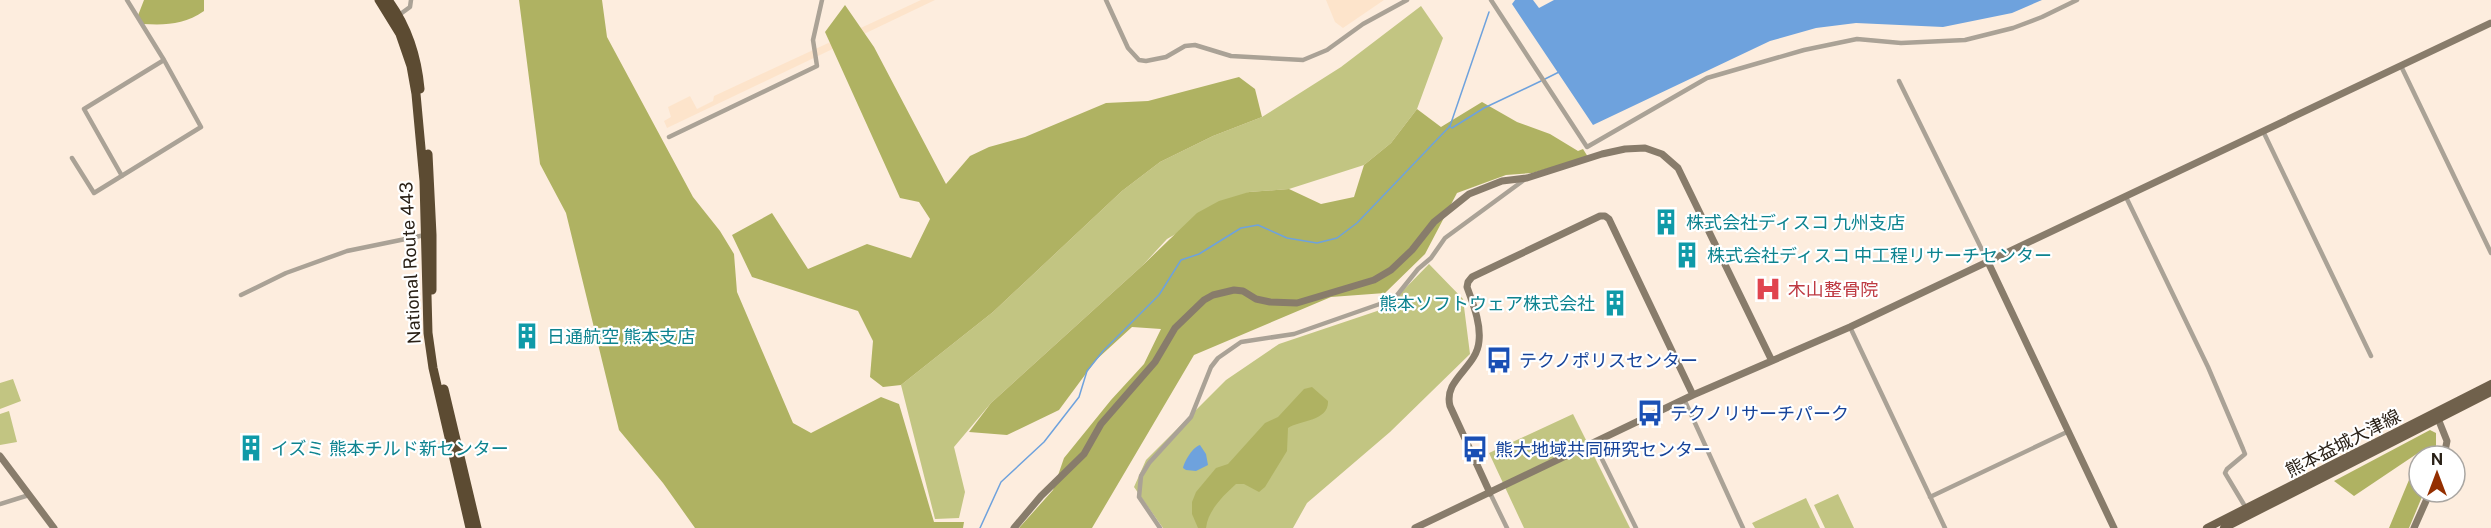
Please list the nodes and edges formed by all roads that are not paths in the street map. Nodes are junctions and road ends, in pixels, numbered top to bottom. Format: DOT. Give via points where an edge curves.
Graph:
graph roads {
  1 [pos="127,0"];
  2 [pos="379,0"];
  3 [pos="388,0"];
  4 [pos="411,0"];
  5 [pos="822,0"];
  6 [pos="1106,0"];
  7 [pos="1407,0"];
  8 [pos="1491,0"];
  9 [pos="2077,0"];
  10 [pos="395,17"];
  11 [pos="2491,23"];
  12 [pos="164,60"];
  13 [pos="2402,66"];
  14 [pos="1899,81"];
  15 [pos="2263,131"];
  16 [pos="669,137"];
  17 [pos="72,158"];
  18 [pos="122,176"];
  19 [pos="1527,178"];
  20 [pos="2126,197"];
  21 [pos="425,236"];
  22 [pos="2491,253"];
  23 [pos="1988,262"];
  24 [pos="241,295"];
  25 [pos="1850,327"];
  26 [pos="2371,356"];
  27 [pos="1771,359"];
  28 [pos="2491,384"];
  29 [pos="2491,392"];
  30 [pos="1693,395"];
  31 [pos="1684,399"];
  32 [pos="2437,416"];
  33 [pos="2069,431"];
  34 [pos="1594,443"];
  35 [pos="2446,444"];
  36 [pos="0,456"];
  37 [pos="1490,492"];
  38 [pos="29,495"];
  39 [pos="1930,496"];
  40 [pos="0,504"];
  41 [pos="2425,504"];
  42 [pos="2246,508"];
  43 [pos="54,528"];
  44 [pos="470,528"];
  45 [pos="477,528"];
  46 [pos="1014,528"];
  47 [pos="1160,528"];
  48 [pos="1415,528"];
  49 [pos="1507,528"];
  50 [pos="1636,528"];
  51 [pos="1743,528"];
  52 [pos="1945,528"];
  53 [pos="2114,528"];
  54 [pos="2207,528"];
  55 [pos="2224,528"];
  56 [pos="2414,528"];
  1 -- 12 [label="street"];
  2 -- 10 [label="highway, National Route 443"];
  3 -- 10 [label="highway, National Route 443"];
  4 -- 10 [label="street" via="410,7"];
  5 -- 16 [label="street" via="813,40 817,66"];
  6 -- 7 [label="street" via="1128,48 1139,60 1146,61 1196,45 1231,56 1303,60 1327,50"];
  8 -- 9 [label="street" via="1587,147 1707,78 1857,39 1901,43 1965,40 2032,21"];
  10 -- 21 [label="highway, National Route 443" via="416,93"];
  10 -- 45 [label="highway, National Route 443" via="407,32 419,74 430,179 436,356"];
  11 -- 13 [label="street"];
  12 -- 18 [label="street" via="201,127"];
  12 -- 18 [label="street" via="84,109"];
  13 -- 15 [label="street"];
  13 -- 22 [label="street"];
  14 -- 23 [label="street"];
  15 -- 20 [label="street"];
  15 -- 26 [label="street"];
  17 -- 18 [label="street" via="94,193"];
  19 -- 27 [label="street" via="1625,148 1645,148 1662,154 1686,180"];
  19 -- 46 [label="street" via="1502,181 1469,194 1434,222 1390,270 1374,280 1297,303 1270,302 1234,290 1204,300 1175,328 1155,362 1101,424 1084,454"];
  19 -- 47 [label="street" via="1445,238 1394,300 1294,334 1241,342 1218,358 1191,417 1141,476 1139,497"];
  20 -- 23 [label="street"];
  20 -- 42 [label="street" via="2245,454 2225,473"];
  21 -- 24 [label="street" via="347,251 286,273"];
  21 -- 44 [label="highway, National Route 443" via="433,368"];
  23 -- 25 [label="street"];
  23 -- 33 [label="street"];
  25 -- 27 [label="street"];
  25 -- 39 [label="street"];
  27 -- 30 [label="street"];
  28 -- 32 [label="main road, 熊本益城大津線"];
  29 -- 32 [label="main road, 熊本益城大津線"];
  30 -- 31 [label="street"];
  30 -- 37 [label="street" via="1610,219 1600,216 1468,282 1479,343 1447,397"];
  31 -- 34 [label="street"];
  31 -- 51 [label="street"];
  32 -- 35 [label="street"];
  32 -- 42 [label="main road, 熊本益城大津線"];
  32 -- 55 [label="main road, 熊本益城大津線"];
  33 -- 39 [label="street"];
  33 -- 53 [label="street"];
  34 -- 37 [label="street"];
  34 -- 50 [label="street"];
  36 -- 38 [label="street"];
  37 -- 48 [label="street"];
  37 -- 49 [label="street"];
  38 -- 40 [label="street"];
  38 -- 43 [label="street"];
  39 -- 52 [label="street"];
  41 -- 56 [label="street"];
  42 -- 54 [label="main road, 熊本益城大津線"];
}
